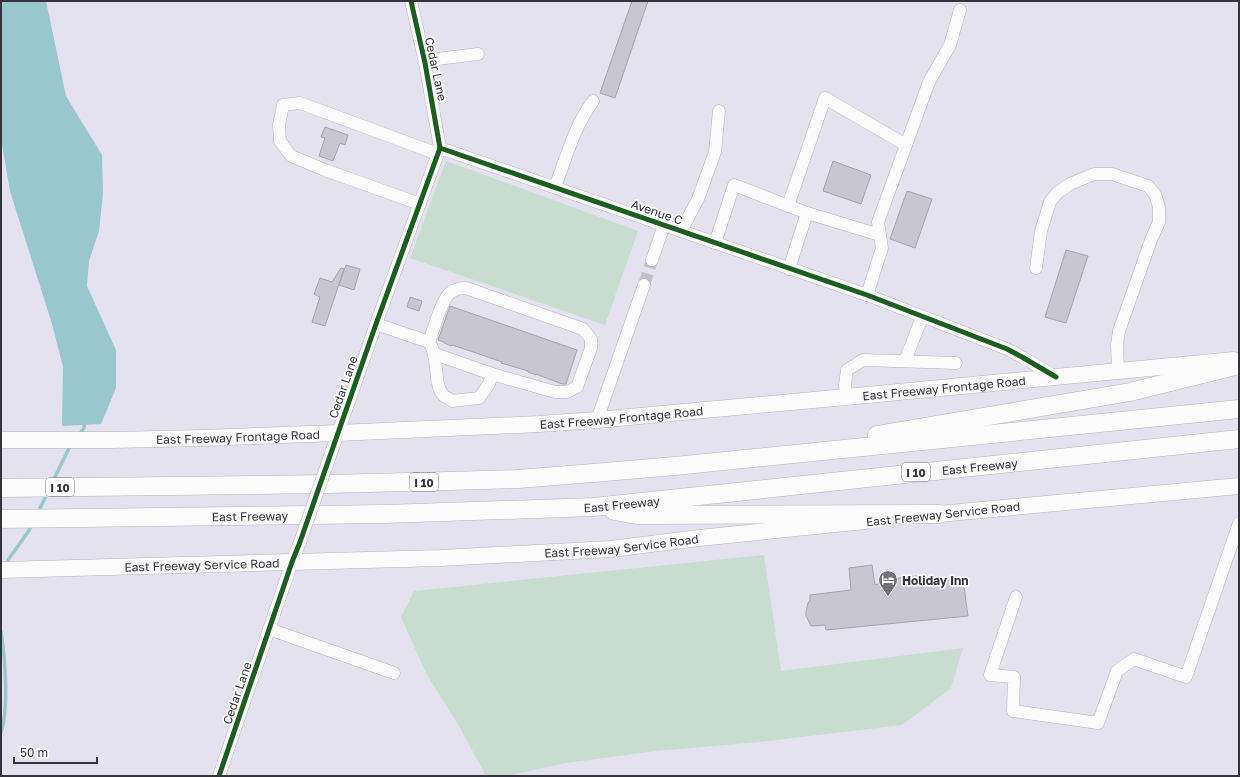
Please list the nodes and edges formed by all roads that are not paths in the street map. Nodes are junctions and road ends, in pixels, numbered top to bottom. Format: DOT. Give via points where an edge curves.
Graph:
graph roads {
  1 [pos="410,1"];
  2 [pos="960,10"];
  3 [pos="478,54"];
  4 [pos="425,63"];
  5 [pos="593,101"];
  6 [pos="719,111"];
  7 [pos="906,145"];
  8 [pos="439,151"];
  9 [pos="555,187"];
  10 [pos="420,204"];
  11 [pos="788,206"];
  12 [pos="807,213"];
  13 [pos="664,225"];
  14 [pos="681,231"];
  15 [pos="880,235"];
  16 [pos="715,243"];
  17 [pos="652,260"];
  18 [pos="789,268"];
  19 [pos="1036,268"];
  20 [pos="644,285"];
  21 [pos="867,295"];
  22 [pos="922,317"];
  23 [pos="376,324"];
  24 [pos="429,342"];
  25 [pos="435,354"];
  26 [pos="1239,360"];
  27 [pos="906,361"];
  28 [pos="956,363"];
  29 [pos="1239,365"];
  30 [pos="1118,371"];
  31 [pos="492,374"];
  32 [pos="1056,377"];
  33 [pos="846,398"];
  34 [pos="1239,409"];
  35 [pos="597,420"];
  36 [pos="338,433"];
  37 [pos="1239,439"];
  38 [pos="1,440"];
  39 [pos="753,458"];
  40 [pos="1239,486"];
  41 [pos="1,488"];
  42 [pos="594,507"];
  43 [pos="940,514"];
  44 [pos="7,519"];
  45 [pos="1239,522"];
  46 [pos="292,562"];
  47 [pos="1,570"];
  48 [pos="1016,597"];
  49 [pos="269,629"];
  50 [pos="394,673"];
  51 [pos="219,776"];
  1 -- 4 [label="street, Cedar Lane"];
  2 -- 7 [label="street" via="950,45 929,82"];
  3 -- 4 [label="street"];
  4 -- 8 [label="street, Cedar Lane"];
  5 -- 9 [label="street" via="574,134"];
  6 -- 14 [label="street" via="715,152 698,199"];
  7 -- 11 [label="street" via="825,98"];
  7 -- 15 [label="street" via="878,222"];
  8 -- 9 [label="street, Avenue C"];
  8 -- 10 [label="street, Cedar Lane"];
  8 -- 10 [label="street, Avenue C" via="300,103 283,105 279,125 280,141 292,156"];
  9 -- 13 [label="street, Avenue C"];
  10 -- 23 [label="street, Cedar Lane"];
  11 -- 12 [label="street"];
  11 -- 16 [label="street" via="734,185"];
  12 -- 15 [label="street"];
  12 -- 18 [label="street"];
  13 -- 14 [label="street, Avenue C"];
  13 -- 17 [label="street"];
  14 -- 16 [label="street, Avenue C"];
  15 -- 21 [label="street" via="882,248"];
  16 -- 18 [label="street, Avenue C"];
  18 -- 21 [label="street, Avenue C"];
  19 -- 30 [label="street" via="1041,231 1050,202 1057,193 1070,184 1094,174 1112,174 1148,186 1155,194 1159,207 1159,222 1119,331"];
  20 -- 35 [label="street"];
  21 -- 22 [label="street, Avenue C"];
  22 -- 27 [label="street"];
  22 -- 32 [label="street, Avenue C" via="1015,353"];
  23 -- 24 [label="street"];
  23 -- 36 [label="street, Cedar Lane"];
  24 -- 25 [label="street"];
  24 -- 31 [label="street" via="443,304 450,292 459,288 466,288 583,328 591,339 591,348 577,387 567,392 555,392"];
  25 -- 31 [label="street"];
  25 -- 31 [label="street" via="438,382 444,395 452,401 479,398 489,384"];
  26 -- 30 [label="main road, East Freeway Frontage Road"];
  27 -- 28 [label="street"];
  27 -- 33 [label="street" via="863,360 848,370"];
  29 -- 39 [label="highway" via="1130,392 918,427"];
  30 -- 32 [label="main road, East Freeway Frontage Road"];
  32 -- 33 [label="main road, East Freeway Frontage Road"];
  33 -- 35 [label="main road, East Freeway Frontage Road"];
  34 -- 39 [label="highway, I 10"];
  35 -- 36 [label="main road, East Freeway Frontage Road"];
  36 -- 38 [label="main road, East Freeway Frontage Road" via="112,440"];
  36 -- 46 [label="street, Cedar Lane, bridge"];
  37 -- 42 [label="highway, East Freeway / I 10"];
  39 -- 41 [label="highway, I 10" via="601,473 518,478 336,484"];
  40 -- 43 [label="main road, East Freeway Service Road"];
  42 -- 43 [label="highway" via="637,515"];
  42 -- 44 [label="highway, East Freeway / I 10" via="385,514"];
  43 -- 46 [label="main road, East Freeway Service Road" via="611,549 441,558"];
  45 -- 48 [label="street" via="1186,677 1134,659 1117,671 1098,723 1013,711 1014,677 990,675"];
  46 -- 47 [label="main road, East Freeway Service Road"];
  46 -- 49 [label="street, Cedar Lane"];
  49 -- 50 [label="street"];
  49 -- 51 [label="street, Cedar Lane"];
}
